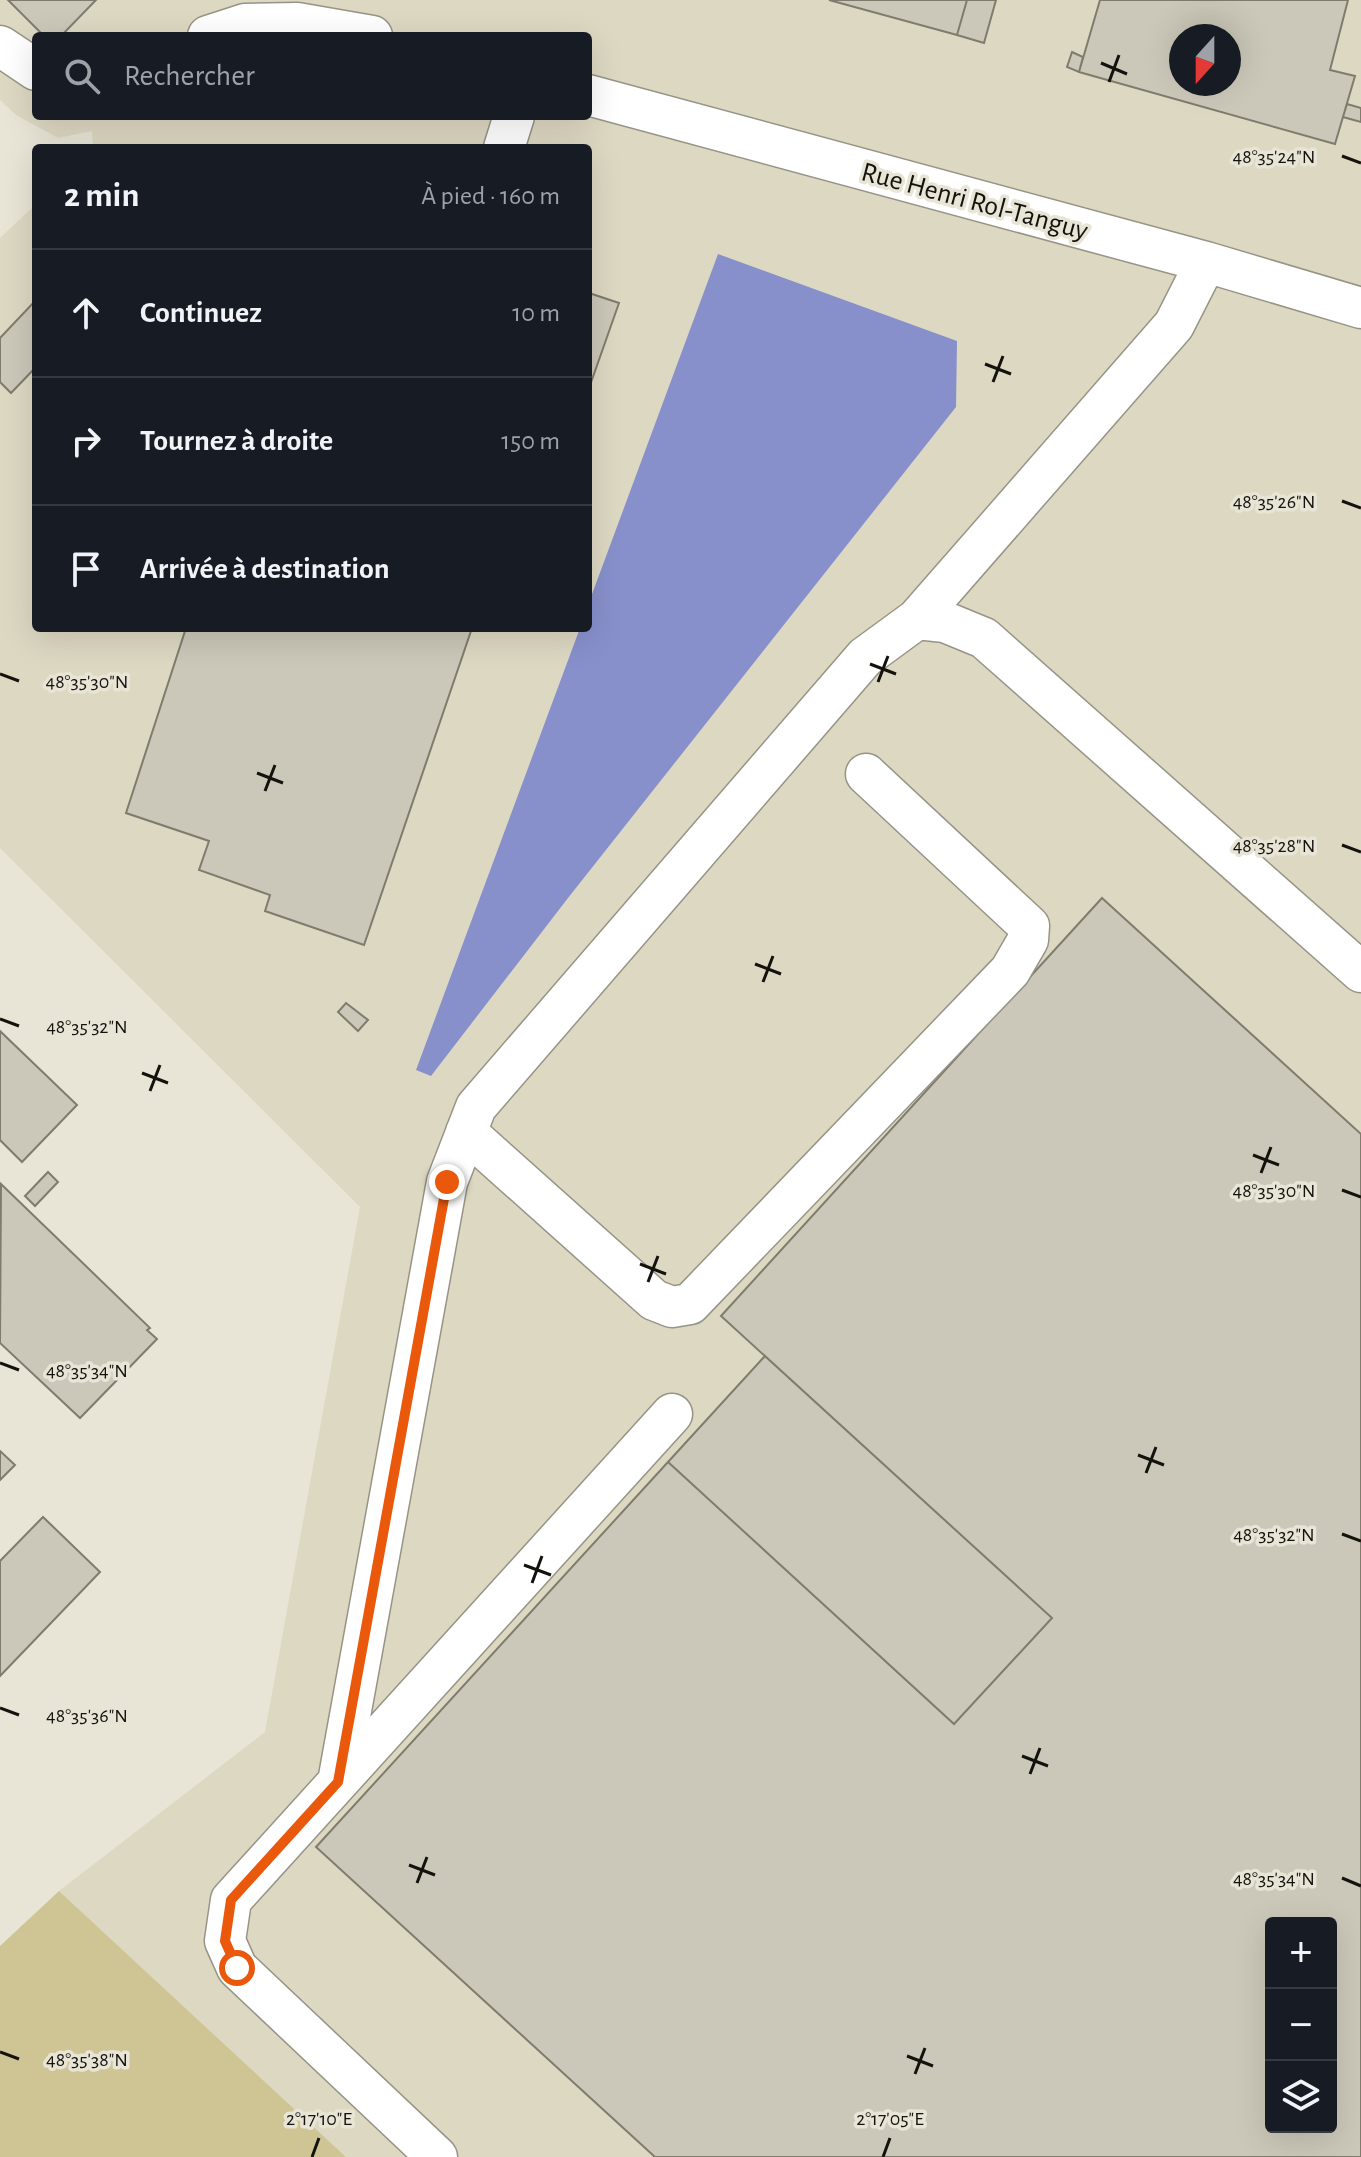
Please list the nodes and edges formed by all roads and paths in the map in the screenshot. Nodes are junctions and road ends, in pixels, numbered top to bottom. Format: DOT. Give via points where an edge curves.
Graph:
graph roads {
  1 [pos="220,32"];
  2 [pos="349,32"];
  3 [pos="0,46"];
  4 [pos="32,67"];
  5 [pos="592,96"];
  6 [pos="513,120"];
  7 [pos="505,144"];
  8 [pos="1206,262"];
  9 [pos="1361,308"];
  10 [pos="917,619"];
  11 [pos="866,774"];
  12 [pos="1361,972"];
  13 [pos="466,1132"];
  14 [pos="672,1414"];
  15 [pos="338,1782"];
  16 [pos="437,2157"];
  1 -- 2 [label="street" via="245,24 297,23"];
  3 -- 4 [label="street"];
  5 -- 8 [label="street, Rue Henri Rol-Tanguy"];
  6 -- 7 [label="street"];
  8 -- 9 [label="street, Rue Henri Rol-Tanguy"];
  8 -- 10 [label="street" via="1174,325"];
  10 -- 12 [label="street" via="945,622 984,638"];
  10 -- 13 [label="street" via="865,657 476,1107"];
  11 -- 13 [label="street" via="1029,926 1028,940 1010,971 690,1304 672,1307 654,1300"];
  13 -- 15 [label="street" via="447,1182"];
  14 -- 15 [label="street"];
  15 -- 16 [label="street" via="231,1900 225,1941 237,1968"];
}
